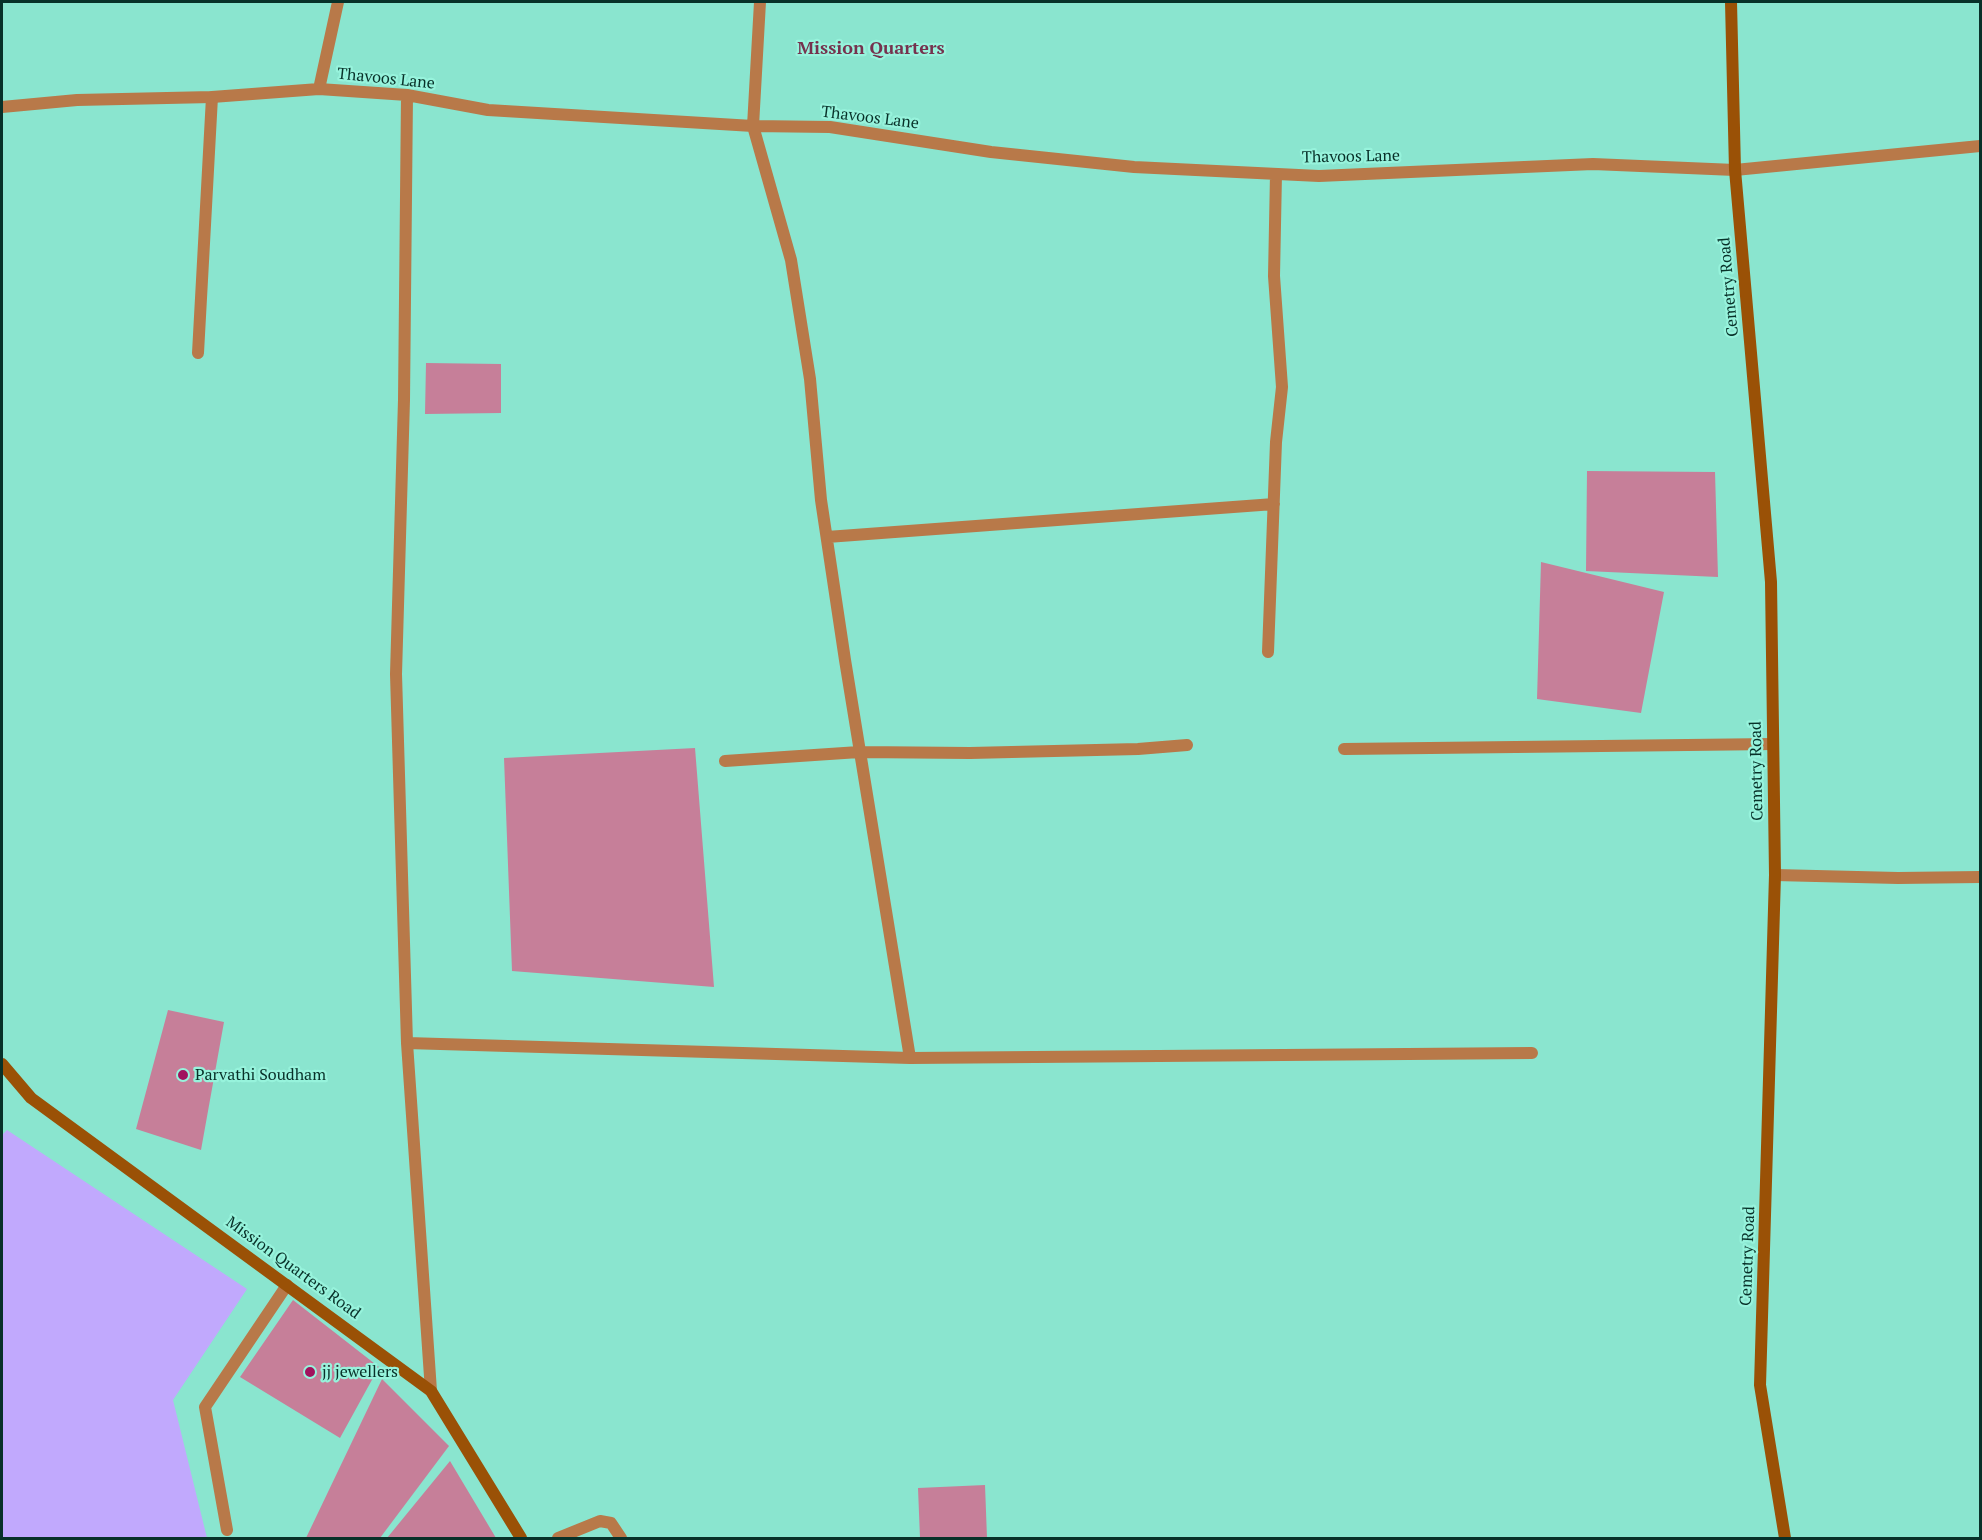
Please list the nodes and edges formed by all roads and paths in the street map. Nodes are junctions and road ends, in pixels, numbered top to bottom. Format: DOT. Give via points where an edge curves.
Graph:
graph roads {
  1 [pos="338,2"];
  2 [pos="760,2"];
  3 [pos="1731,2"];
  4 [pos="319,88"];
  5 [pos="407,95"];
  6 [pos="212,97"];
  7 [pos="2,107"];
  8 [pos="753,126"];
  9 [pos="1980,146"];
  10 [pos="1736,170"];
  11 [pos="1276,174"];
  12 [pos="198,353"];
  13 [pos="1274,504"];
  14 [pos="827,537"];
  15 [pos="1268,652"];
  16 [pos="1773,744"];
  17 [pos="1187,745"];
  18 [pos="1344,749"];
  19 [pos="859,752"];
  20 [pos="725,761"];
  21 [pos="1775,875"];
  22 [pos="1980,877"];
  23 [pos="407,1043"];
  24 [pos="1532,1053"];
  25 [pos="910,1058"];
  26 [pos="2,1065"];
  27 [pos="287,1285"];
  28 [pos="431,1391"];
  29 [pos="227,1530"];
  30 [pos="521,1539"];
  31 [pos="558,1539"];
  32 [pos="621,1539"];
  33 [pos="1785,1539"];
  1 -- 4 [label="street"];
  2 -- 8 [label="street"];
  3 -- 10 [label="street, Cemetry Road"];
  4 -- 5 [label="street, Thavoos Lane"];
  4 -- 6 [label="street, Thavoos Lane"];
  5 -- 8 [label="street, Thavoos Lane" via="488,110"];
  5 -- 23 [label="street" via="396,674"];
  6 -- 7 [label="street, Thavoos Lane" via="77,100"];
  6 -- 12 [label="street"];
  8 -- 11 [label="street, Thavoos Lane" via="830,127 991,152 1122,166"];
  8 -- 14 [label="street" via="791,260 810,379"];
  9 -- 10 [label="street, Thavoos Lane"];
  10 -- 11 [label="street, Thavoos Lane" via="1593,164 1319,176"];
  10 -- 16 [label="street, Cemetry Road" via="1771,582"];
  11 -- 13 [label="street" via="1274,276 1282,387"];
  13 -- 14 [label="street"];
  13 -- 15 [label="street"];
  14 -- 19 [label="street"];
  16 -- 18 [label="street"];
  16 -- 21 [label="street, Cemetry Road"];
  17 -- 19 [label="street" via="969,753"];
  19 -- 20 [label="street"];
  19 -- 25 [label="street"];
  21 -- 22 [label="street"];
  21 -- 33 [label="street, Cemetry Road" via="1760,1385"];
  23 -- 25 [label="street"];
  23 -- 28 [label="street"];
  24 -- 25 [label="street"];
  26 -- 27 [label="street, Mission Quarters Road" via="31,1098"];
  27 -- 28 [label="street, Mission Quarters Road"];
  27 -- 29 [label="street" via="205,1407"];
  28 -- 30 [label="street, Mission Quarters Road"];
  31 -- 32 [label="street" via="600,1521 611,1523"];
}
